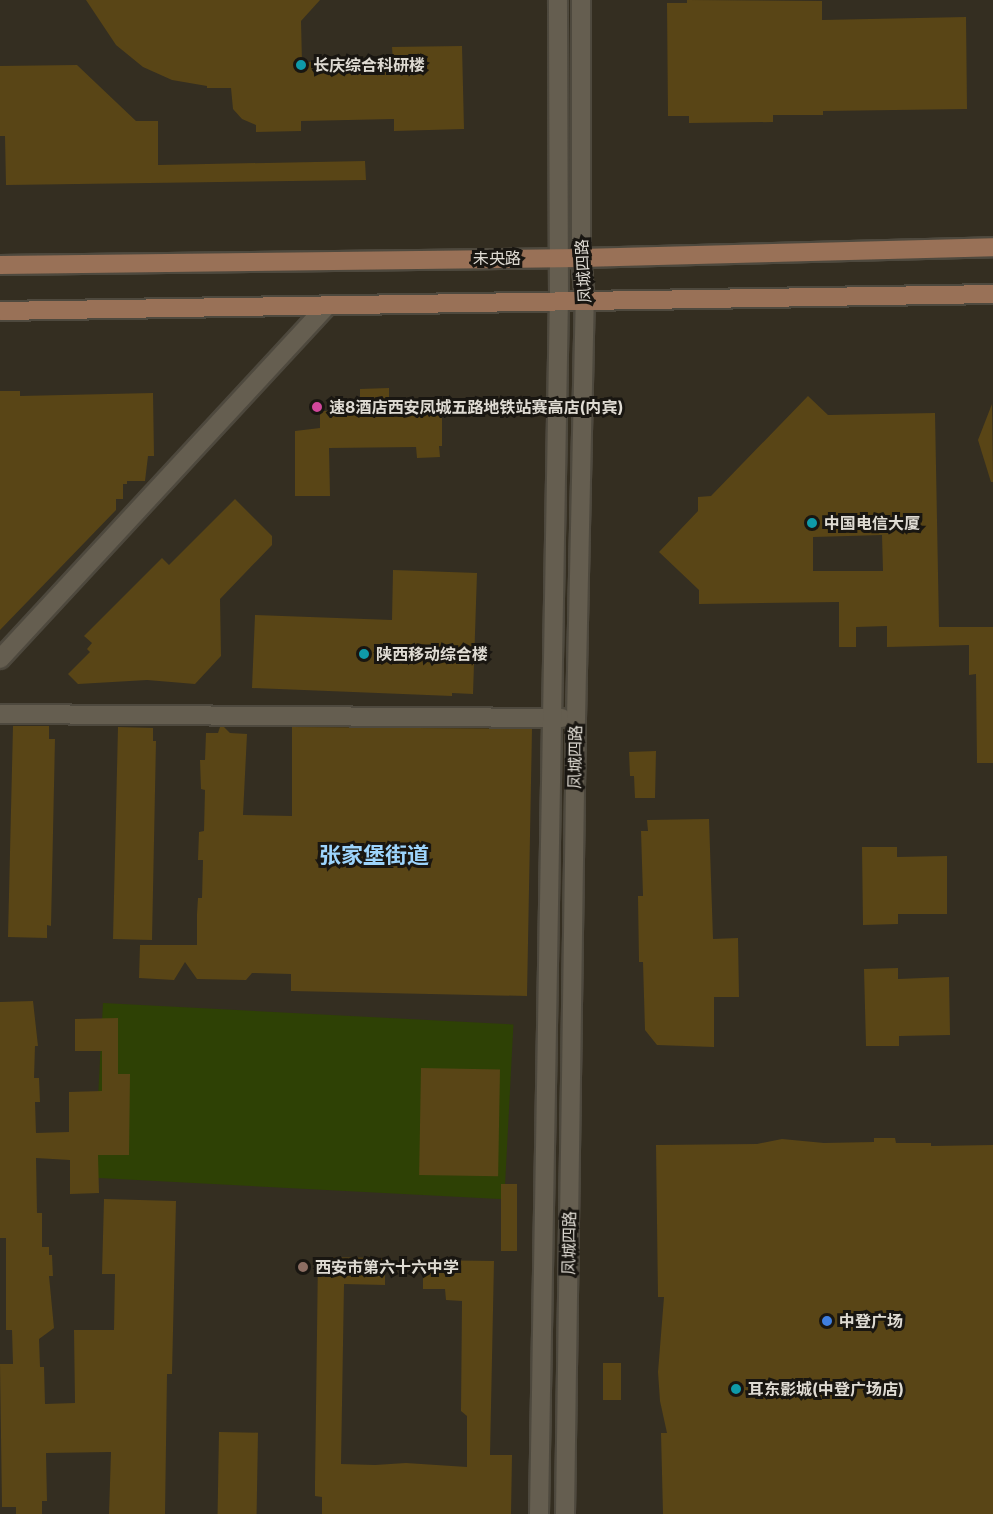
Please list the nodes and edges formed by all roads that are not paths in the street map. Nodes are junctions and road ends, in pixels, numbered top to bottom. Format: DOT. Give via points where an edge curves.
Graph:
graph roads {
  1 [pos="558,0"];
  2 [pos="581,0"];
  3 [pos="993,247"];
  4 [pos="558,258"];
  5 [pos="581,258"];
  6 [pos="0,265"];
  7 [pos="993,294"];
  8 [pos="559,300"];
  9 [pos="585,301"];
  10 [pos="327,306"];
  11 [pos="0,312"];
  12 [pos="0,659"];
  13 [pos="0,714"];
  14 [pos="551,718"];
  15 [pos="576,719"];
  16 [pos="539,1514"];
  17 [pos="566,1514"];
  1 -- 4 [label="street, 凤城四路"];
  2 -- 5 [label="street, 凤城四路"];
  3 -- 5 [label="main road, 未央路"];
  4 -- 5 [label="main road, 未央路"];
  4 -- 6 [label="main road, 未央路"];
  4 -- 8 [label="street, 凤城四路"];
  5 -- 9 [label="street, 凤城四路"];
  7 -- 9 [label="main road"];
  8 -- 9 [label="main road"];
  8 -- 10 [label="main road"];
  8 -- 14 [label="street, 凤城四路"];
  9 -- 15 [label="street, 凤城四路"];
  10 -- 11 [label="main road"];
  10 -- 12 [label="street"];
  13 -- 14 [label="street"];
  14 -- 15 [label="street"];
  14 -- 16 [label="street, 凤城四路"];
  15 -- 17 [label="street, 凤城四路"];
}
